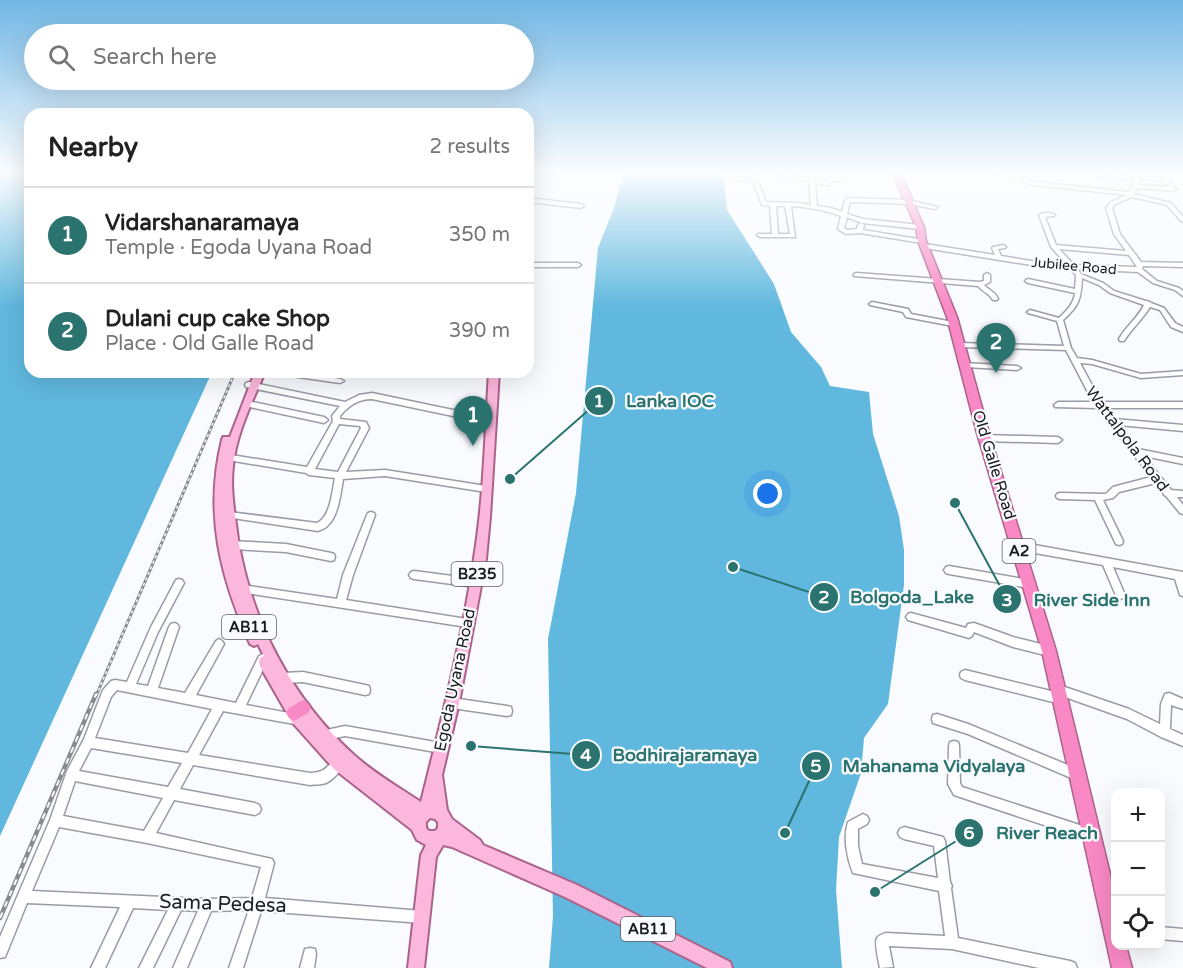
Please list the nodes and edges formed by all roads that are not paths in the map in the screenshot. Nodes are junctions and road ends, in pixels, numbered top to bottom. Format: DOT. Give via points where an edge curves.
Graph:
graph roads {
  1 [pos="774,217"];
  2 [pos="790,217"];
  3 [pos="844,217"];
  4 [pos="851,217"];
  5 [pos="914,217"];
  6 [pos="1043,217"];
  7 [pos="1112,217"];
  8 [pos="862,221"];
  9 [pos="860,231"];
  10 [pos="760,235"];
  11 [pos="775,235"];
  12 [pos="922,238"];
  13 [pos="1002,247"];
  14 [pos="1054,247"];
  15 [pos="1130,253"];
  16 [pos="999,258"];
  17 [pos="534,265"];
  18 [pos="578,265"];
  19 [pos="1183,265"];
  20 [pos="1072,267"];
  21 [pos="1139,267"];
  22 [pos="856,275"];
  23 [pos="987,275"];
  24 [pos="1078,276"];
  25 [pos="938,279"];
  26 [pos="1028,281"];
  27 [pos="980,284"];
  28 [pos="1079,292"];
  29 [pos="1183,294"];
  30 [pos="995,299"];
  31 [pos="1148,303"];
  32 [pos="872,304"];
  33 [pos="1030,312"];
  34 [pos="1060,320"];
  35 [pos="953,324"];
  36 [pos="1183,330"];
  37 [pos="1122,339"];
  38 [pos="960,345"];
  39 [pos="1068,348"];
  40 [pos="1074,360"];
  41 [pos="966,364"];
  42 [pos="1017,368"];
  43 [pos="1183,373"];
  44 [pos="253,378"];
  45 [pos="256,378"];
  46 [pos="319,378"];
  47 [pos="494,378"];
  48 [pos="340,381"];
  49 [pos="252,385"];
  50 [pos="248,404"];
  51 [pos="344,404"];
  52 [pos="1098,404"];
  53 [pos="1058,405"];
  54 [pos="1183,405"];
  55 [pos="491,411"];
  56 [pos="324,420"];
  57 [pos="338,421"];
  58 [pos="1113,422"];
  59 [pos="1183,428"];
  60 [pos="984,438"];
  61 [pos="1058,440"];
  62 [pos="1138,452"];
  63 [pos="225,457"];
  64 [pos="1183,461"];
  65 [pos="309,472"];
  66 [pos="340,476"];
  67 [pos="1157,479"];
  68 [pos="486,489"];
  69 [pos="1167,493"];
  70 [pos="1183,494"];
  71 [pos="1060,496"];
  72 [pos="1098,498"];
  73 [pos="1183,511"];
  74 [pos="230,515"];
  75 [pos="371,515"];
  76 [pos="1119,541"];
  77 [pos="232,545"];
  78 [pos="1018,546"];
  79 [pos="331,557"];
  80 [pos="1106,562"];
  81 [pos="949,570"];
  82 [pos="414,575"];
  83 [pos="1181,575"];
  84 [pos="179,582"];
  85 [pos="475,584"];
  86 [pos="1029,584"];
  87 [pos="242,589"];
  88 [pos="1183,592"];
  89 [pos="1120,595"];
  90 [pos="341,603"];
  91 [pos="910,617"];
  92 [pos="467,623"];
  93 [pos="174,627"];
  94 [pos="219,644"];
  95 [pos="1049,651"];
  96 [pos="263,659"];
  97 [pos="965,675"];
  98 [pos="283,678"];
  99 [pos="130,687"];
  100 [pos="364,690"];
  101 [pos="152,691"];
  102 [pos="1060,694"];
  103 [pos="189,698"];
  104 [pos="452,703"];
  105 [pos="1183,704"];
  106 [pos="220,706"];
  107 [pos="239,709"];
  108 [pos="507,711"];
  109 [pos="299,714"];
  110 [pos="937,719"];
  111 [pos="1166,733"];
  112 [pos="326,735"];
  113 [pos="1183,741"];
  114 [pos="88,742"];
  115 [pos="954,746"];
  116 [pos="441,748"];
  117 [pos="191,758"];
  118 [pos="339,764"];
  119 [pos="70,775"];
  120 [pos="1079,776"];
  121 [pos="170,795"];
  122 [pos="255,809"];
  123 [pos="863,820"];
  124 [pos="56,821"];
  125 [pos="431,824"];
  126 [pos="904,833"];
  127 [pos="1093,835"];
  128 [pos="147,837"];
  129 [pos="946,886"];
  130 [pos="23,897"];
  131 [pos="130,901"];
  132 [pos="177,904"];
  133 [pos="257,904"];
  134 [pos="207,905"];
  135 [pos="422,917"];
  136 [pos="1111,918"];
  137 [pos="1165,933"];
  138 [pos="1183,935"];
  139 [pos="952,943"];
  140 [pos="1118,950"];
  141 [pos="0,952"];
  142 [pos="310,954"];
  143 [pos="886,967"];
  144 [pos="98,968"];
  145 [pos="146,968"];
  146 [pos="180,968"];
  147 [pos="236,968"];
  148 [pos="307,968"];
  149 [pos="416,968"];
  150 [pos="724,968"];
  151 [pos="1070,968"];
  152 [pos="1122,968"];
  1 -- 11 [label="street"];
  2 -- 11 [label="street" via="794,235"];
  3 -- 9 [label="street" via="841,229"];
  4 -- 8 [label="street"];
  5 -- 12 [label="highway, Old Galle Road / A2"];
  6 -- 14 [label="street"];
  7 -- 15 [label="street, Jubilee Road"];
  8 -- 9 [label="street"];
  8 -- 12 [label="street"];
  9 -- 12 [label="street"];
  10 -- 11 [label="street"];
  12 -- 16 [label="street, Jubilee Road"];
  12 -- 25 [label="highway, Old Galle Road / A2"];
  13 -- 16 [label="street" via="994,248"];
  14 -- 15 [label="street"];
  14 -- 20 [label="street"];
  15 -- 21 [label="street, Jubilee Road"];
  16 -- 20 [label="street, Jubilee Road"];
  17 -- 18 [label="street"];
  19 -- 21 [label="street"];
  20 -- 21 [label="street, Jubilee Road"];
  20 -- 24 [label="street"];
  21 -- 29 [label="street" via="1155,282"];
  22 -- 25 [label="street"];
  23 -- 27 [label="street" via="987,282"];
  24 -- 28 [label="street"];
  24 -- 31 [label="street"];
  25 -- 27 [label="street"];
  25 -- 35 [label="highway, Old Galle Road / A2"];
  26 -- 28 [label="street"];
  27 -- 30 [label="street"];
  28 -- 34 [label="street" via="1071,310"];
  31 -- 36 [label="street" via="1162,309 1173,325"];
  31 -- 37 [label="street" via="1143,316 1131,324"];
  32 -- 35 [label="street" via="906,310 908,316"];
  33 -- 34 [label="street"];
  34 -- 39 [label="street, Wattalpola Road"];
  35 -- 38 [label="highway, Old Galle Road / A2"];
  38 -- 39 [label="street"];
  38 -- 41 [label="highway, Old Galle Road / A2"];
  39 -- 40 [label="street, Wattalpola Road"];
  40 -- 43 [label="street" via="1141,375"];
  40 -- 52 [label="street, Wattalpola Road"];
  41 -- 42 [label="street"];
  41 -- 60 [label="highway, Old Galle Road / A2"];
  44 -- 49 [label="main road, AB11"];
  45 -- 49 [label="main road, AB11"];
  46 -- 48 [label="street"];
  47 -- 55 [label="main road, Egoda Uyana Road / B235"];
  49 -- 50 [label="main road, AB11"];
  49 -- 51 [label="street"];
  49 -- 63 [label="main road, AB11"];
  50 -- 56 [label="street"];
  50 -- 63 [label="main road, AB11"];
  51 -- 55 [label="street" via="367,396 453,412"];
  51 -- 57 [label="street" via="336,416"];
  52 -- 53 [label="street"];
  52 -- 54 [label="street"];
  52 -- 58 [label="street, Wattalpola Road"];
  55 -- 68 [label="main road, Egoda Uyana Road / B235"];
  57 -- 65 [label="street"];
  57 -- 66 [label="street" via="365,426"];
  58 -- 59 [label="street"];
  58 -- 62 [label="street, Wattalpola Road"];
  60 -- 61 [label="street"];
  60 -- 78 [label="highway, Old Galle Road / A2"];
  62 -- 64 [label="street"];
  62 -- 67 [label="street, Wattalpola Road"];
  63 -- 65 [label="street"];
  63 -- 74 [label="main road, AB11"];
  63 -- 96 [label="main road, AB11" via="220,522 227,562 238,605"];
  65 -- 66 [label="street"];
  66 -- 68 [label="street" via="385,472"];
  66 -- 74 [label="street" via="333,508 323,526"];
  67 -- 69 [label="street, Wattalpola Road"];
  67 -- 72 [label="street" via="1116,489 1110,496"];
  68 -- 85 [label="main road, Egoda Uyana Road / B235"];
  69 -- 70 [label="street"];
  69 -- 73 [label="street, Wattalpola Road"];
  71 -- 72 [label="street"];
  72 -- 76 [label="street"];
  74 -- 77 [label="main road, AB11"];
  75 -- 90 [label="street"];
  77 -- 79 [label="street" via="286,548"];
  77 -- 87 [label="main road, AB11"];
  78 -- 80 [label="street"];
  78 -- 86 [label="highway, Old Galle Road / A2"];
  80 -- 83 [label="street"];
  80 -- 89 [label="street"];
  81 -- 86 [label="street"];
  82 -- 85 [label="street"];
  83 -- 88 [label="street"];
  84 -- 99 [label="street" via="153,630"];
  85 -- 92 [label="main road, Egoda Uyana Road / B235"];
  86 -- 95 [label="highway, Old Galle Road / A2"];
  87 -- 90 [label="street"];
  87 -- 98 [label="main road, AB11" via="269,656"];
  90 -- 92 [label="street"];
  91 -- 95 [label="street" via="969,633 974,627"];
  92 -- 104 [label="main road, Egoda Uyana Road / B235"];
  93 -- 101 [label="street"];
  94 -- 103 [label="street"];
  95 -- 102 [label="highway, Old Galle Road / A2"];
  96 -- 107 [label="street"];
  96 -- 109 [label="main road, AB11"];
  97 -- 102 [label="street"];
  98 -- 100 [label="street" via="303,677"];
  98 -- 109 [label="main road, AB11"];
  99 -- 101 [label="street"];
  99 -- 114 [label="street" via="115,685 107,694"];
  101 -- 103 [label="street"];
  102 -- 111 [label="street" via="1129,714"];
  102 -- 120 [label="highway, Old Galle Road / A2"];
  103 -- 106 [label="street"];
  104 -- 108 [label="street"];
  104 -- 116 [label="main road, Egoda Uyana Road / B235"];
  105 -- 111 [label="street" via="1169,698"];
  106 -- 107 [label="street"];
  106 -- 117 [label="street"];
  107 -- 109 [label="street"];
  109 -- 112 [label="main road, AB11"];
  109 -- 118 [label="main road, AB11"];
  110 -- 120 [label="street"];
  111 -- 113 [label="street"];
  112 -- 116 [label="street" via="345,731"];
  112 -- 125 [label="main road, AB11" via="348,758"];
  114 -- 117 [label="street"];
  114 -- 119 [label="street"];
  115 -- 127 [label="street" via="954,784 958,790"];
  116 -- 125 [label="main road, Egoda Uyana Road / B235"];
  117 -- 118 [label="street" via="310,779 324,778"];
  117 -- 121 [label="street"];
  118 -- 125 [label="main road, AB11"];
  119 -- 121 [label="street"];
  119 -- 124 [label="street"];
  120 -- 127 [label="highway, Old Galle Road / A2"];
  121 -- 122 [label="street"];
  121 -- 128 [label="street"];
  123 -- 129 [label="street" via="852,826 857,869"];
  124 -- 128 [label="street"];
  124 -- 130 [label="street"];
  125 -- 135 [label="main road, B235"];
  125 -- 150 [label="main road, AB11" via="453,840 572,891"];
  126 -- 129 [label="street" via="939,841"];
  127 -- 136 [label="highway, Old Galle Road / A2"];
  128 -- 133 [label="street" via="267,862"];
  129 -- 139 [label="street"];
  130 -- 131 [label="street, Sama Pedesa"];
  130 -- 141 [label="street"];
  131 -- 132 [label="street, Sama Pedesa"];
  131 -- 144 [label="street"];
  132 -- 134 [label="street, Sama Pedesa"];
  132 -- 145 [label="street"];
  133 -- 134 [label="street, Sama Pedesa"];
  133 -- 135 [label="street, Sama Pedesa"];
  133 -- 147 [label="street"];
  134 -- 146 [label="street"];
  135 -- 149 [label="main road, B235"];
  137 -- 138 [label="street"];
  139 -- 143 [label="street" via="886,939 882,942"];
  139 -- 151 [label="street"];
  140 -- 152 [label="highway, Old Galle Road / A2"];
  142 -- 148 [label="street"];
}
